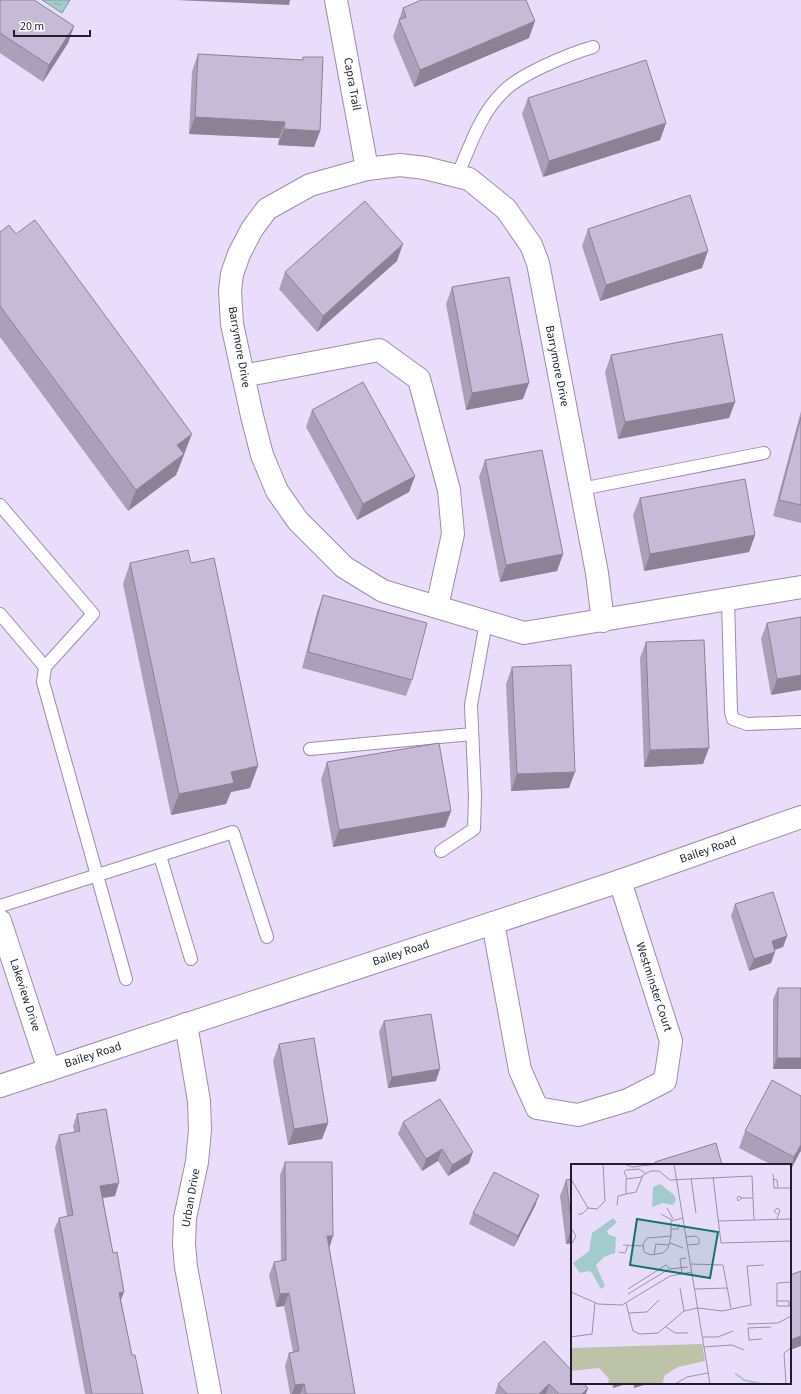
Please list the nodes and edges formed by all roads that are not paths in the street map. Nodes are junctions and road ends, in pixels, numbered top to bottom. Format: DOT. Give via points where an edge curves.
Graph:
graph roads {
  1 [pos="336,0"];
  2 [pos="593,47"];
  3 [pos="367,169"];
  4 [pos="457,176"];
  5 [pos="243,376"];
  6 [pos="764,453"];
  7 [pos="581,489"];
  8 [pos="0,505"];
  9 [pos="801,587"];
  10 [pos="728,600"];
  11 [pos="437,607"];
  12 [pos="0,614"];
  13 [pos="603,621"];
  14 [pos="486,622"];
  15 [pos="45,667"];
  16 [pos="801,722"];
  17 [pos="472,734"];
  18 [pos="310,749"];
  19 [pos="801,817"];
  20 [pos="441,852"];
  21 [pos="160,856"];
  22 [pos="97,876"];
  23 [pos="620,881"];
  24 [pos="0,906"];
  25 [pos="0,921"];
  26 [pos="493,923"];
  27 [pos="267,937"];
  28 [pos="191,959"];
  29 [pos="126,979"];
  30 [pos="186,1024"];
  31 [pos="49,1070"];
  32 [pos="0,1086"];
  33 [pos="210,1394"];
  1 -- 3 [label="street, Capra Trail"];
  2 -- 4 [label="lane" via="573,53 537,70 503,92 481,122"];
  3 -- 4 [label="street, Barrymore Drive" via="400,165"];
  3 -- 5 [label="street, Barrymore Drive" via="310,185 286,197 267,209 252,229 239,254 232,274 230,291 232,324"];
  4 -- 7 [label="street, Barrymore Drive" via="469,179 506,209 531,245 538,263"];
  5 -- 11 [label="street, Barrymore Drive" via="262,455 277,491 298,521 344,567 384,591"];
  5 -- 11 [label="street" via="379,350 419,379 448,490 453,534"];
  6 -- 7 [label="lane"];
  7 -- 13 [label="street, Barrymore Drive"];
  8 -- 15 [label="lane" via="93,614"];
  9 -- 10 [label="street, Barrymore Drive"];
  10 -- 13 [label="street, Barrymore Drive"];
  10 -- 16 [label="lane" via="733,719 747,724"];
  11 -- 14 [label="street, Barrymore Drive"];
  12 -- 15 [label="lane"];
  13 -- 14 [label="street, Barrymore Drive" via="524,633"];
  14 -- 17 [label="lane" via="471,705"];
  15 -- 22 [label="lane" via="43,682"];
  17 -- 18 [label="lane"];
  17 -- 20 [label="lane" via="474,829"];
  19 -- 23 [label="street, Bailey Road"];
  21 -- 22 [label="lane"];
  21 -- 27 [label="lane" via="234,832"];
  21 -- 28 [label="lane"];
  22 -- 24 [label="lane"];
  22 -- 29 [label="lane"];
  23 -- 26 [label="street, Bailey Road"];
  23 -- 26 [label="street, Westminster Court" via="671,1041 665,1081 628,1100 578,1114 537,1108 520,1070"];
  25 -- 31 [label="street, Lakeview Drive"];
  26 -- 30 [label="street, Bailey Road"];
  30 -- 31 [label="street, Bailey Road"];
  30 -- 33 [label="street, Urban Drive" via="199,1101 200,1130 197,1162 185,1218 184,1244"];
  31 -- 32 [label="street, Bailey Road"];
}
